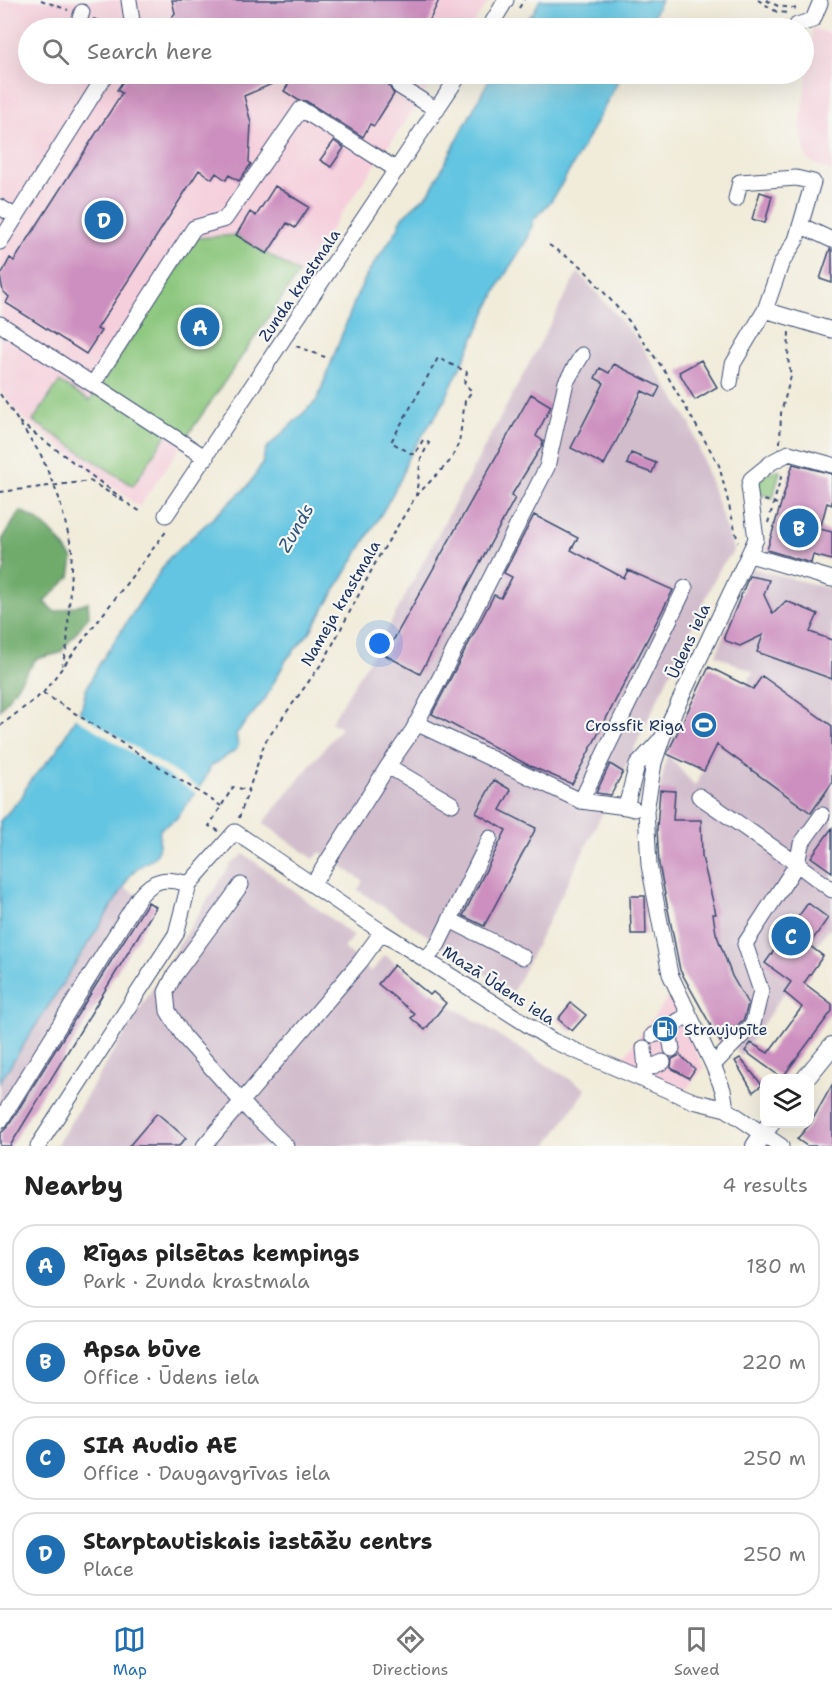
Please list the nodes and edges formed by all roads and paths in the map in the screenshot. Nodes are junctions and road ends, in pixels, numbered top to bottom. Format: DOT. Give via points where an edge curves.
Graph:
graph roads {
  1 [pos="129,0"];
  2 [pos="506,0"];
  3 [pos="821,3"];
  4 [pos="132,18"];
  5 [pos="495,18"];
  6 [pos="814,18"];
  7 [pos="100,84"];
  8 [pos="454,84"];
  9 [pos="399,86"];
  10 [pos="437,110"];
  11 [pos="397,170"];
  12 [pos="736,199"];
  13 [pos="0,207"];
  14 [pos="16,217"];
  15 [pos="802,226"];
  16 [pos="832,240"];
  17 [pos="0,242"];
  18 [pos="549,244"];
  19 [pos="765,310"];
  20 [pos="788,318"];
  21 [pos="0,324"];
  22 [pos="832,330"];
  23 [pos="294,346"];
  24 [pos="582,355"];
  25 [pos="325,357"];
  26 [pos="730,383"];
  27 [pos="93,384"];
  28 [pos="0,394"];
  29 [pos="17,420"];
  30 [pos="789,453"];
  31 [pos="206,458"];
  32 [pos="832,465"];
  33 [pos="54,486"];
  34 [pos="0,492"];
  35 [pos="416,496"];
  36 [pos="776,503"];
  37 [pos="782,505"];
  38 [pos="135,508"];
  39 [pos="143,513"];
  40 [pos="166,515"];
  41 [pos="768,525"];
  42 [pos="750,555"];
  43 [pos="832,579"];
  44 [pos="685,588"];
  45 [pos="62,669"];
  46 [pos="416,723"];
  47 [pos="0,726"];
  48 [pos="663,736"];
  49 [pos="388,766"];
  50 [pos="248,791"];
  51 [pos="699,796"];
  52 [pos="581,801"];
  53 [pos="452,804"];
  54 [pos="220,806"];
  55 [pos="626,807"];
  56 [pos="646,812"];
  57 [pos="822,814"];
  58 [pos="208,826"];
  59 [pos="235,832"];
  60 [pos="490,838"];
  61 [pos="796,864"];
  62 [pos="189,884"];
  63 [pos="313,884"];
  64 [pos="241,885"];
  65 [pos="832,890"];
  66 [pos="450,920"];
  67 [pos="382,932"];
  68 [pos="523,957"];
  69 [pos="426,960"];
  70 [pos="689,1015"];
  71 [pos="669,1031"];
  72 [pos="653,1035"];
  73 [pos="832,1046"];
  74 [pos="644,1048"];
  75 [pos="672,1049"];
  76 [pos="663,1062"];
  77 [pos="713,1065"];
  78 [pos="644,1074"];
  79 [pos="809,1074"];
  80 [pos="243,1101"];
  81 [pos="726,1109"];
  82 [pos="0,1121"];
  83 [pos="763,1134"];
  84 [pos="38,1146"];
  85 [pos="204,1146"];
  86 [pos="286,1146"];
  87 [pos="781,1146"];
  1 -- 4 [label="street"];
  2 -- 5 [label="street"];
  3 -- 6 [label="street"];
  7 -- 14 [label="street"];
  8 -- 10 [label="street, Zunda krastmala"];
  9 -- 10 [label="street"];
  10 -- 11 [label="street, Zunda krastmala"];
  11 -- 27 [label="street" via="301,109 225,219 194,228"];
  11 -- 31 [label="street, Zunda krastmala"];
  12 -- 15 [label="street" via="740,182 796,178 813,182"];
  13 -- 14 [label="street"];
  14 -- 17 [label="street"];
  15 -- 16 [label="street"];
  15 -- 19 [label="street" via="781,264"];
  18 -- 42 [label="path" via="581,266 629,321 664,370 719,465 739,551"];
  19 -- 20 [label="street"];
  19 -- 26 [label="street" via="733,364"];
  20 -- 22 [label="street"];
  20 -- 30 [label="path" via="791,376 780,413 779,442"];
  21 -- 27 [label="street"];
  23 -- 25 [label="path"];
  24 -- 46 [label="street" via="566,382 547,467"];
  27 -- 31 [label="street"];
  28 -- 29 [label="path"];
  29 -- 33 [label="path" via="41,454"];
  29 -- 38 [label="path"];
  30 -- 32 [label="street"];
  30 -- 41 [label="path"];
  30 -- 42 [label="street, Ūdens iela" via="772,462 748,486 756,530"];
  31 -- 40 [label="street, Zunda krastmala"];
  33 -- 34 [label="path"];
  33 -- 38 [label="path" via="90,481"];
  33 -- 45 [label="path" via="72,549 67,646"];
  35 -- 35 [label="path, Nameja krastmala" via="451,460 459,443 465,401 472,391 464,384 468,372 438,358 391,442 414,455 423,440 429,443 421,458"];
  35 -- 50 [label="path, Nameja krastmala" via="325,659 265,742"];
  36 -- 37 [label="path"];
  38 -- 39 [label="path"];
  42 -- 43 [label="street"];
  42 -- 48 [label="street, Ūdens iela"];
  44 -- 52 [label="street"];
  46 -- 49 [label="street"];
  46 -- 52 [label="street"];
  47 -- 54 [label="path" via="43,693"];
  48 -- 55 [label="street" via="637,765"];
  48 -- 56 [label="street, Ūdens iela"];
  49 -- 53 [label="street"];
  49 -- 63 [label="street"];
  50 -- 54 [label="path" via="232,787"];
  50 -- 59 [label="path, Nameja krastmala"];
  51 -- 61 [label="street"];
  52 -- 55 [label="street"];
  54 -- 58 [label="path"];
  55 -- 56 [label="street"];
  56 -- 70 [label="street, Ūdens iela" via="649,865 670,974"];
  57 -- 61 [label="street" via="801,844"];
  59 -- 62 [label="street"];
  59 -- 63 [label="street, Mazā Ūdens iela"];
  60 -- 66 [label="street"];
  61 -- 65 [label="street"];
  61 -- 77 [label="street" via="745,944 761,991 753,1024"];
  62 -- 82 [label="street" via="168,878 145,889"];
  62 -- 84 [label="street" via="176,934"];
  63 -- 67 [label="street, Mazā Ūdens iela"];
  64 -- 80 [label="street" via="174,976 166,993 168,1011 184,1037"];
  66 -- 68 [label="street"];
  66 -- 69 [label="street"];
  67 -- 69 [label="street, Mazā Ūdens iela"];
  67 -- 80 [label="street"];
  69 -- 78 [label="street, Mazā Ūdens iela" via="553,1041"];
  70 -- 71 [label="street"];
  70 -- 77 [label="street, Ūdens iela"];
  71 -- 72 [label="street"];
  71 -- 75 [label="street"];
  73 -- 79 [label="main road"];
  74 -- 78 [label="street"];
  76 -- 78 [label="street"];
  77 -- 81 [label="street, Ūdens iela"];
  78 -- 81 [label="street, Mazā Ūdens iela" via="693,1101"];
  80 -- 85 [label="street"];
  80 -- 86 [label="street"];
  81 -- 83 [label="street, Mazā Ūdens iela"];
  83 -- 87 [label="street, Mazā Ūdens iela"];
}
